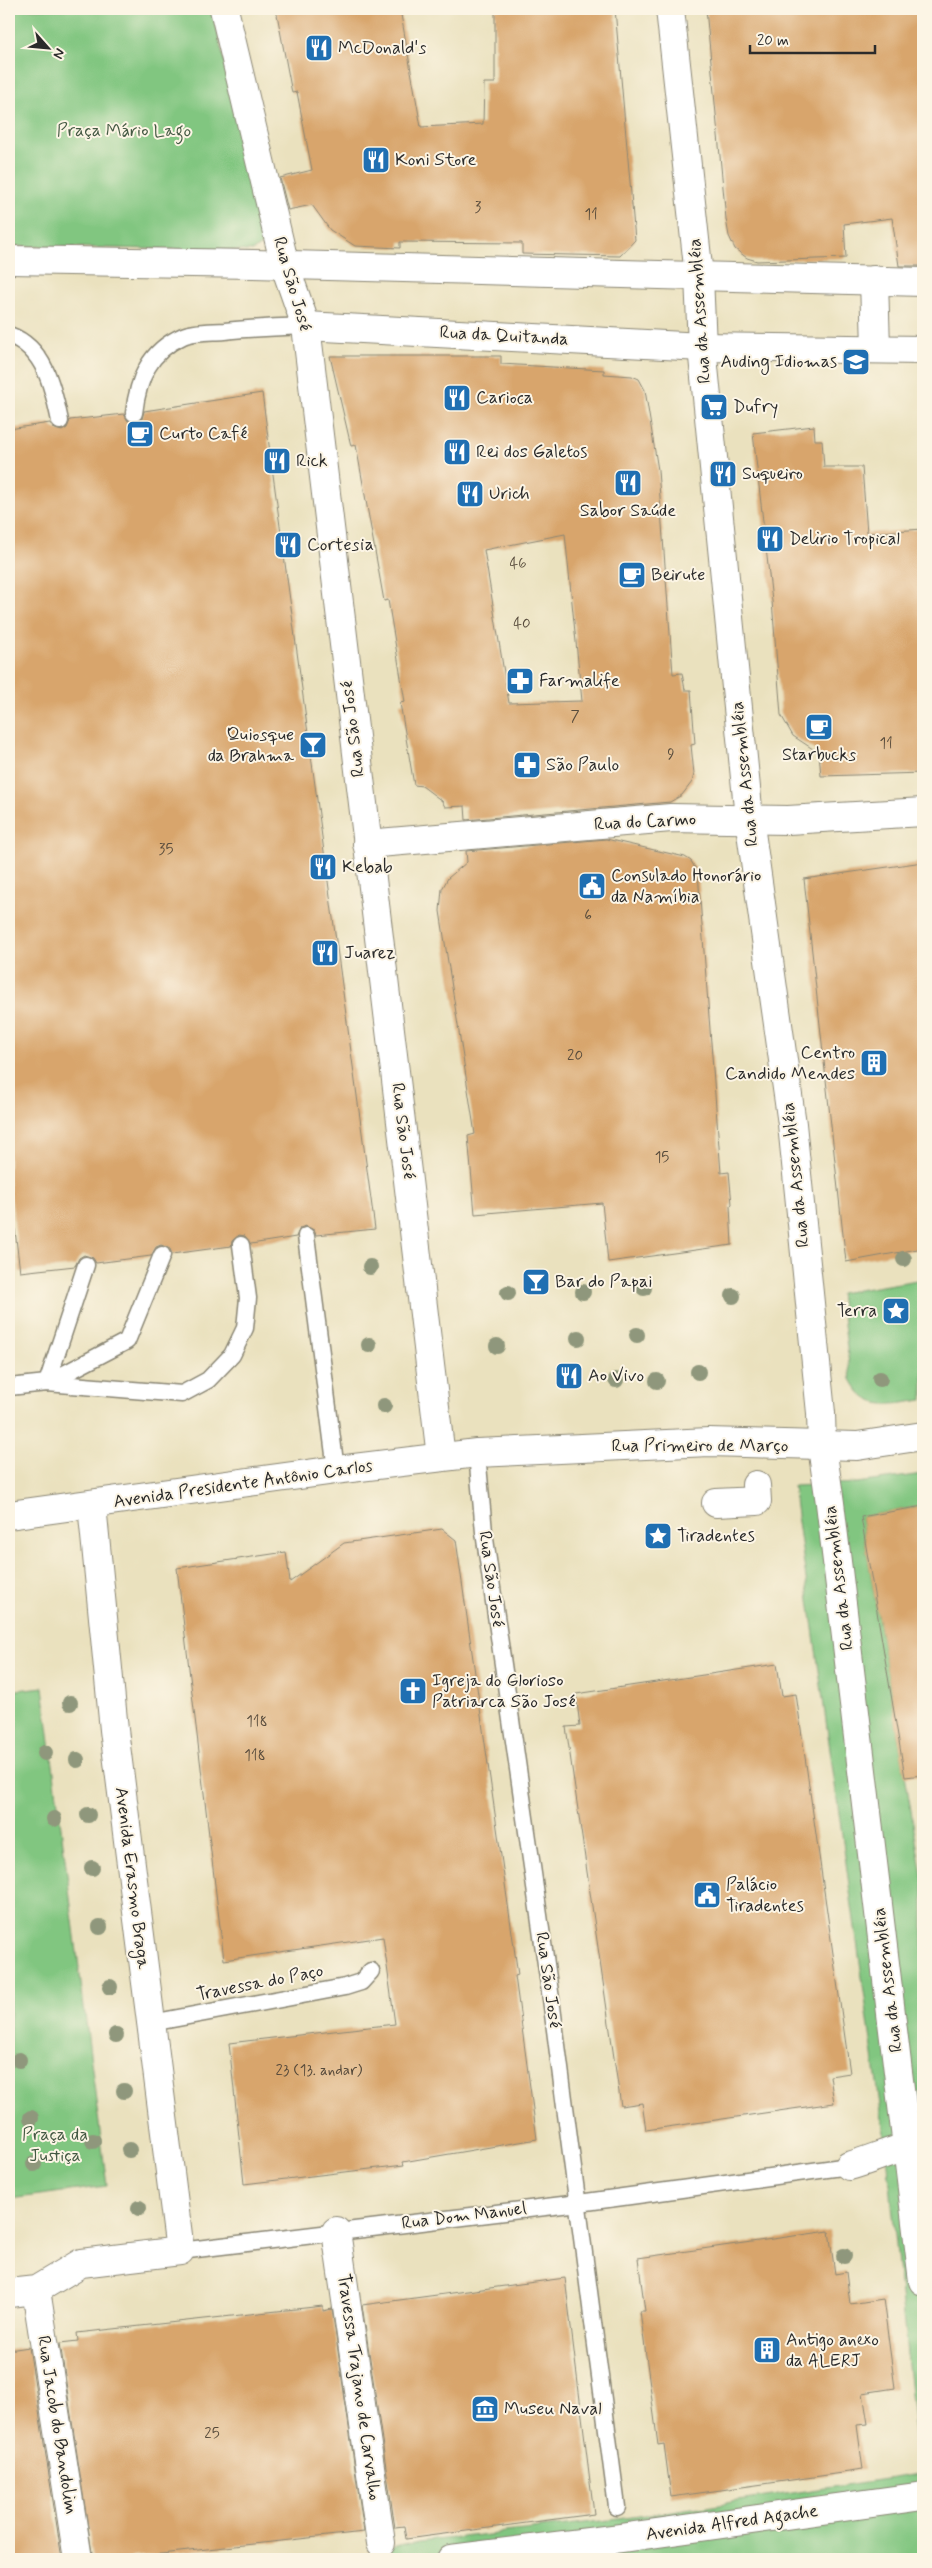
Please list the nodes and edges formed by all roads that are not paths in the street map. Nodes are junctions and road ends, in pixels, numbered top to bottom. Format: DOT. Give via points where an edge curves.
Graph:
graph roads {
  1 [pos="224,9"];
  2 [pos="670,9"];
  3 [pos="9,260"];
  4 [pos="285,266"];
  5 [pos="699,276"];
  6 [pos="874,280"];
  7 [pos="923,282"];
  8 [pos="306,326"];
  9 [pos="9,335"];
  10 [pos="702,348"];
  11 [pos="876,348"];
  12 [pos="923,350"];
  13 [pos="134,413"];
  14 [pos="60,421"];
  15 [pos="923,812"];
  16 [pos="749,818"];
  17 [pos="367,844"];
  18 [pos="306,1236"];
  19 [pos="242,1245"];
  20 [pos="162,1255"];
  21 [pos="86,1265"];
  22 [pos="47,1383"];
  23 [pos="9,1387"];
  24 [pos="923,1436"];
  25 [pos="822,1447"];
  26 [pos="477,1454"];
  27 [pos="441,1457"];
  28 [pos="336,1470"];
  29 [pos="756,1485"];
  30 [pos="716,1503"];
  31 [pos="92,1505"];
  32 [pos="9,1515"];
  33 [pos="371,1971"];
  34 [pos="151,2023"];
  35 [pos="915,2144"];
  36 [pos="849,2166"];
  37 [pos="578,2203"];
  38 [pos="336,2231"];
  39 [pos="180,2251"];
  40 [pos="923,2282"];
  41 [pos="36,2290"];
  42 [pos="9,2293"];
  43 [pos="923,2496"];
  44 [pos="617,2507"];
  45 [pos="383,2551"];
  46 [pos="78,2559"];
  47 [pos="451,2559"];
  1 -- 4 [label="street, Rua São José"];
  2 -- 5 [label="street, Rua da Assembléia"];
  3 -- 4 [label="street"];
  4 -- 5 [label="street"];
  4 -- 8 [label="street, Rua São José"];
  5 -- 6 [label="street"];
  5 -- 10 [label="street, Rua da Assembléia"];
  6 -- 7 [label="street"];
  6 -- 11 [label="street"];
  8 -- 10 [label="street, Rua da Quitanda"];
  8 -- 13 [label="lane, Rua da Quitanda" via="184,335 159,350 145,368 137,388"];
  8 -- 17 [label="street, Rua São José"];
  9 -- 14 [label="lane" via="18,338 40,360 52,384"];
  10 -- 11 [label="street, Rua da Quitanda"];
  10 -- 16 [label="street, Rua da Assembléia"];
  11 -- 12 [label="street, Rua da Quitanda"];
  15 -- 16 [label="street, Rua do Carmo" via="788,820"];
  16 -- 17 [label="street, Rua do Carmo" via="671,818"];
  16 -- 25 [label="street, Rua da Assembléia" via="792,1124"];
  17 -- 27 [label="street, Rua São José"];
  18 -- 28 [label="lane"];
  19 -- 22 [label="lane" via="248,1298 245,1328 232,1355 208,1380 182,1394"];
  20 -- 22 [label="lane" via="127,1341"];
  21 -- 22 [label="lane"];
  22 -- 23 [label="lane"];
  24 -- 25 [label="street, Rua Primeiro de Março" via="856,1446"];
  25 -- 26 [label="street, Rua Primeiro de Março" via="709,1442"];
  25 -- 35 [label="street, Rua da Assembléia"];
  26 -- 27 [label="street, Avenida Presidente Antônio Carlos"];
  26 -- 37 [label="lane, Rua São José" via="484,1532"];
  27 -- 28 [label="street, Avenida Presidente Antônio Carlos"];
  28 -- 31 [label="street, Avenida Presidente Antônio Carlos"];
  29 -- 30 [label="street" via="758,1502"];
  31 -- 32 [label="street, Avenida Presidente Antônio Carlos"];
  31 -- 34 [label="street, Avenida Erasmo Braga" via="114,1730"];
  33 -- 34 [label="lane, Travessa do Paço" via="361,1982 345,1987"];
  34 -- 39 [label="street, Avenida Erasmo Braga"];
  35 -- 36 [label="street, Rua Dom Manuel"];
  35 -- 40 [label="street, Rua da Assembléia"];
  36 -- 37 [label="lane, Rua Dom Manuel"];
  37 -- 38 [label="lane, Rua Dom Manuel"];
  37 -- 44 [label="lane, Rua São José"];
  38 -- 39 [label="lane, Rua Dom Manuel"];
  38 -- 45 [label="street, Travessa Trajano de Carvalho"];
  39 -- 41 [label="street, Rua Dom Manuel" via="81,2263"];
  41 -- 42 [label="street, Rua Dom Manuel"];
  41 -- 46 [label="street, Rua Jacob do Bandolim"];
  43 -- 47 [label="street, Avenida Alfred Agache"];
}
